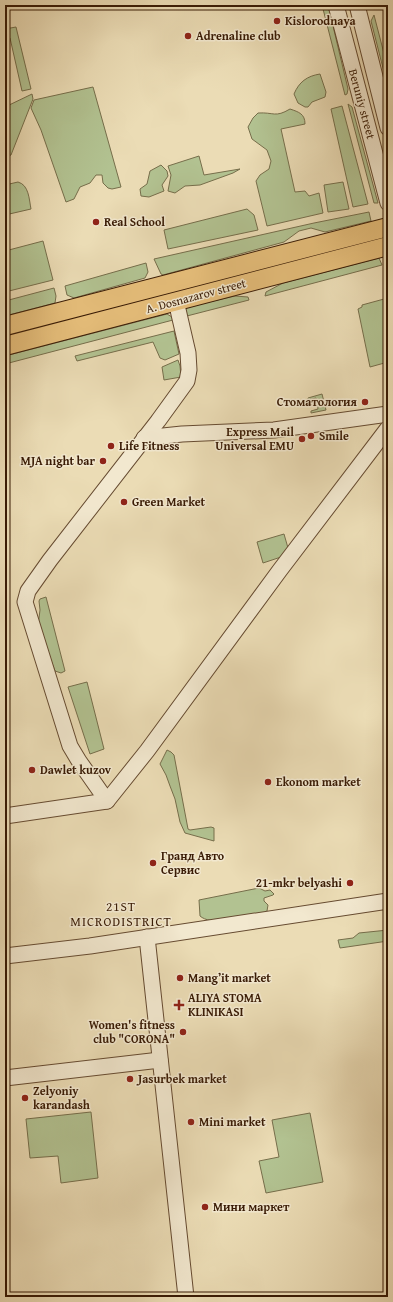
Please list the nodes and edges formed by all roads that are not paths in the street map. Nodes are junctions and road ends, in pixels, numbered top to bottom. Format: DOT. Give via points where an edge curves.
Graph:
graph roads {
  1 [pos="336,5"];
  2 [pos="357,5"];
  3 [pos="388,128"];
  4 [pos="387,196"];
  5 [pos="388,227"];
  6 [pos="378,242"];
  7 [pos="176,301"];
  8 [pos="5,326"];
  9 [pos="5,346"];
  10 [pos="388,414"];
  11 [pos="388,428"];
  12 [pos="144,438"];
  13 [pos="107,801"];
  14 [pos="5,816"];
  15 [pos="388,901"];
  16 [pos="148,937"];
  17 [pos="5,956"];
  18 [pos="160,1060"];
  19 [pos="5,1078"];
  20 [pos="186,1297"];
  1 -- 4 [label="street, Beruniy street"];
  2 -- 3 [label="street, Beruniy street"];
  5 -- 6 [label="main road, A. Dosnazarov street"];
  6 -- 7 [label="main road, A. Dosnazarov street"];
  6 -- 8 [label="main road, A. Dosnazarov street" via="156,286"];
  7 -- 9 [label="main road, A. Dosnazarov street"];
  7 -- 12 [label="street" via="188,353 187,381"];
  10 -- 12 [label="street" via="274,430"];
  11 -- 13 [label="street" via="276,575 155,741"];
  12 -- 13 [label="street" via="61,545 28,591 26,602 70,746"];
  13 -- 14 [label="street"];
  15 -- 16 [label="street"];
  16 -- 17 [label="street"];
  16 -- 18 [label="street"];
  18 -- 19 [label="street"];
  18 -- 20 [label="street"];
}
